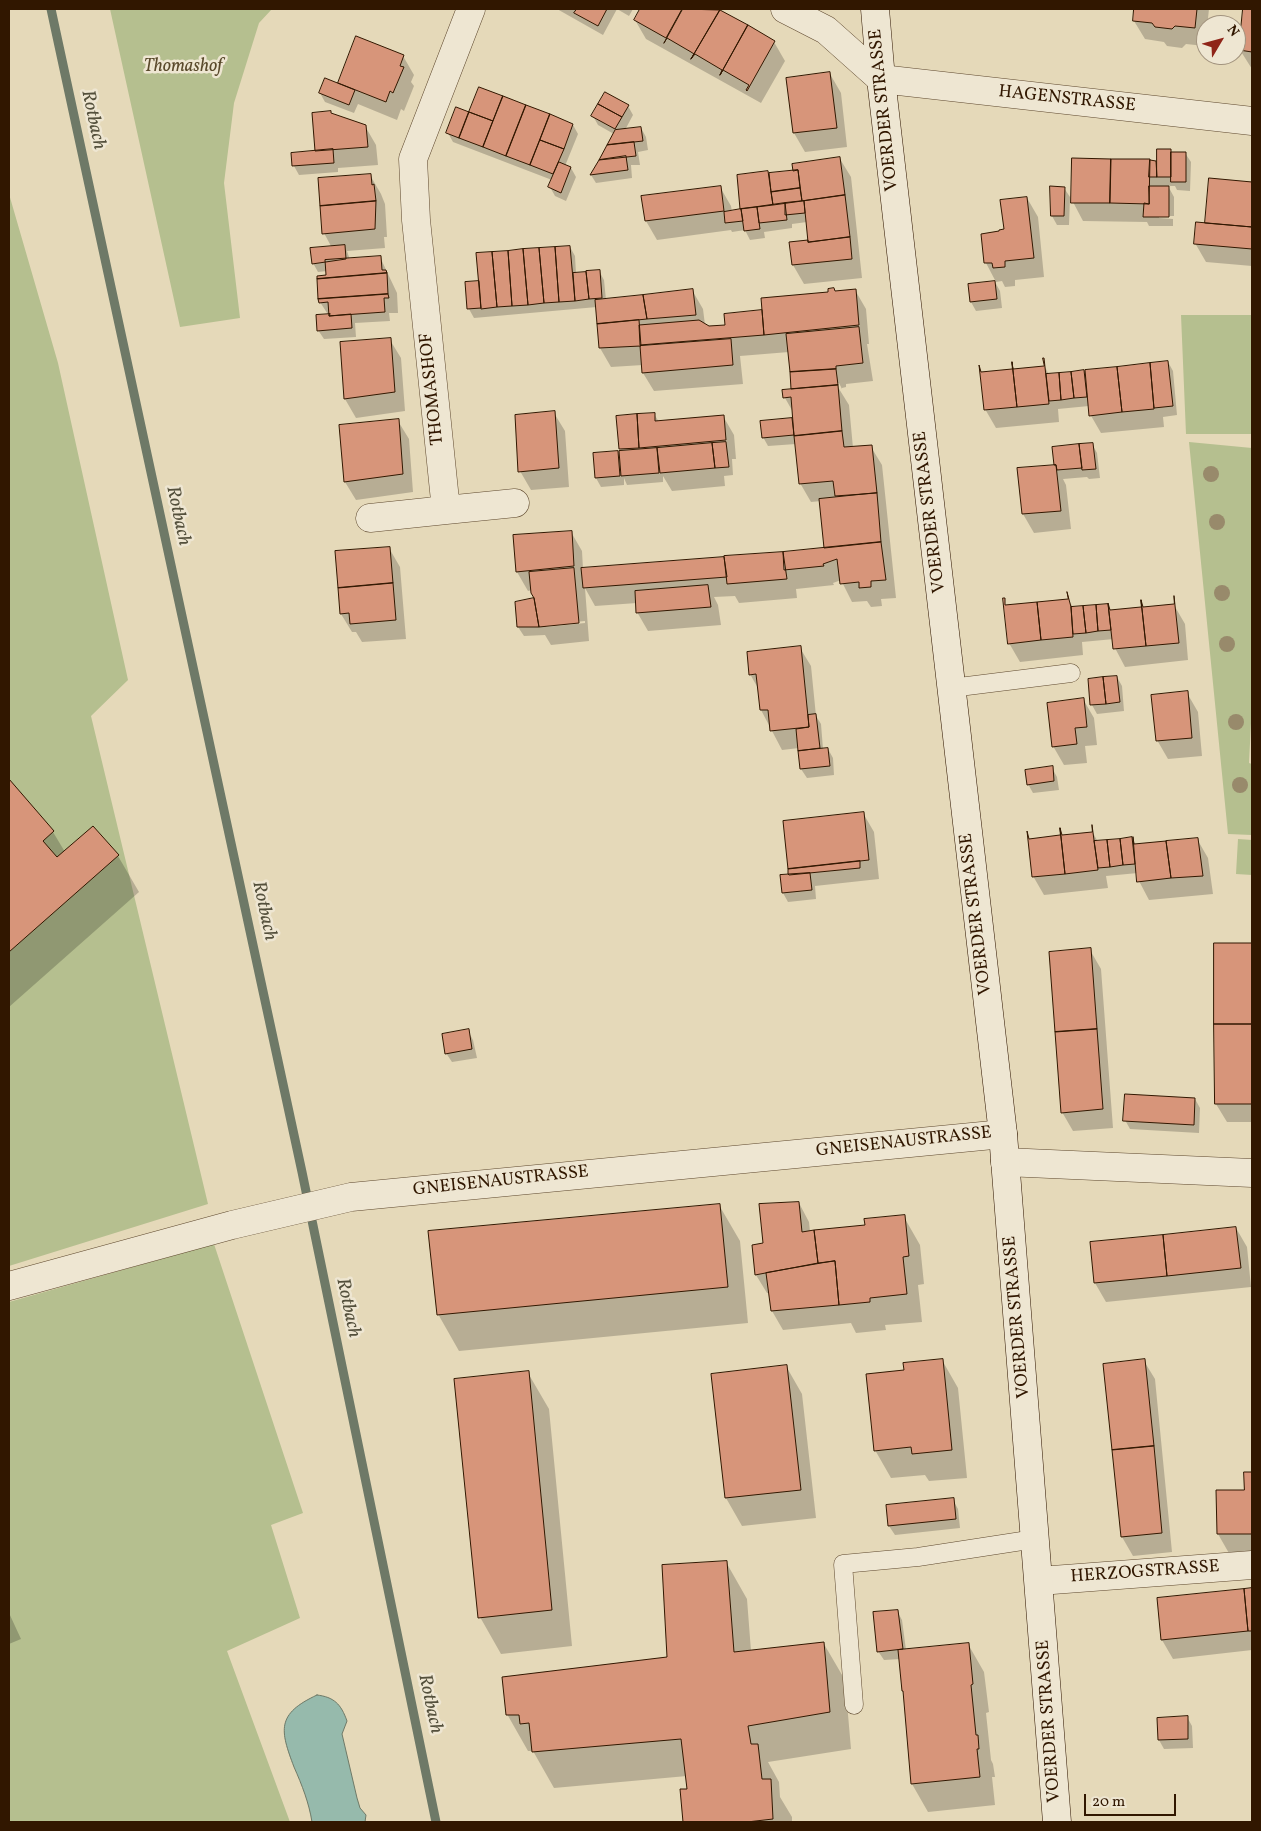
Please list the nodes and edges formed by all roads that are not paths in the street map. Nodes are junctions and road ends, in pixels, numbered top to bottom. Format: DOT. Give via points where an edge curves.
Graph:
graph roads {
  1 [pos="471,9"];
  2 [pos="786,9"];
  3 [pos="875,9"];
  4 [pos="881,79"];
  5 [pos="1252,121"];
  6 [pos="515,503"];
  7 [pos="446,510"];
  8 [pos="370,518"];
  9 [pos="1071,673"];
  10 [pos="951,688"];
  11 [pos="1003,1134"];
  12 [pos="1005,1162"];
  13 [pos="1252,1173"];
  14 [pos="9,1286"];
  15 [pos="1035,1539"];
  16 [pos="1252,1565"];
  17 [pos="1039,1581"];
  18 [pos="854,1706"];
  19 [pos="1058,1822"];
  1 -- 7 [label="street, THOMASHOF" via="413,159 416,220"];
  2 -- 4 [label="street" via="826,30"];
  3 -- 4 [label="street, VOERDER STRASSE"];
  4 -- 5 [label="street, HAGENSTRASSE"];
  4 -- 10 [label="street, VOERDER STRASSE"];
  6 -- 7 [label="street"];
  7 -- 8 [label="street"];
  9 -- 10 [label="lane"];
  10 -- 11 [label="street, VOERDER STRASSE"];
  11 -- 12 [label="street, VOERDER STRASSE"];
  11 -- 14 [label="street, GNEISENAUSTRASSE" via="341,1198"];
  12 -- 13 [label="street, GNEISENAUSTRASSE"];
  12 -- 15 [label="street, VOERDER STRASSE"];
  15 -- 17 [label="street, VOERDER STRASSE"];
  15 -- 18 [label="lane" via="918,1557 843,1564"];
  16 -- 17 [label="street, HERZOGSTRASSE"];
  17 -- 19 [label="street, VOERDER STRASSE"];
}
